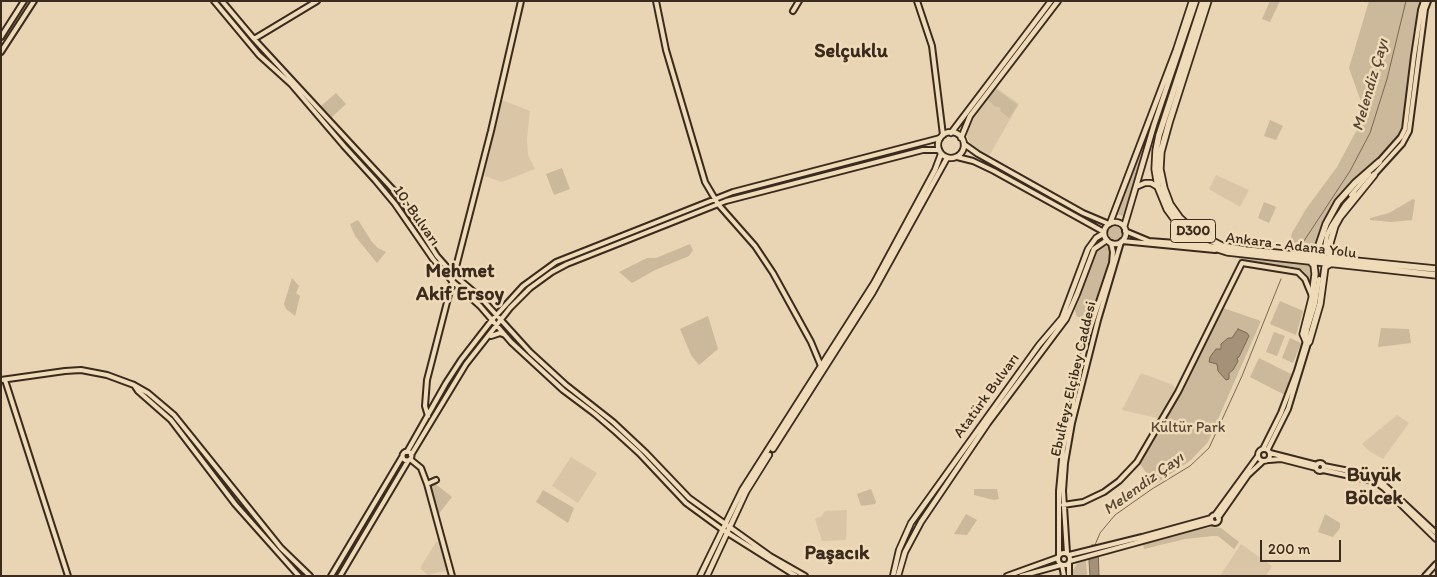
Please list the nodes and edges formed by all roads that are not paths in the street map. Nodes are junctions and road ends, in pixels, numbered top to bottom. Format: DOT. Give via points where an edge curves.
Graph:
graph roads {
  1 [pos="24,1"];
  2 [pos="34,1"];
  3 [pos="214,1"];
  4 [pos="222,1"];
  5 [pos="317,1"];
  6 [pos="521,1"];
  7 [pos="656,1"];
  8 [pos="799,1"];
  9 [pos="917,1"];
  10 [pos="1051,1"];
  11 [pos="1058,1"];
  12 [pos="1192,1"];
  13 [pos="1196,1"];
  14 [pos="1202,1"];
  15 [pos="1208,1"];
  16 [pos="1426,1"];
  17 [pos="793,11"];
  18 [pos="1,37"];
  19 [pos="254,39"];
  20 [pos="1,52"];
  21 [pos="951,133"];
  22 [pos="942,137"];
  23 [pos="961,138"];
  24 [pos="964,144"];
  25 [pos="940,152"];
  26 [pos="957,157"];
  27 [pos="947,158"];
  28 [pos="1379,162"];
  29 [pos="1374,176"];
  30 [pos="1136,187"];
  31 [pos="1158,187"];
  32 [pos="714,199"];
  33 [pos="718,204"];
  34 [pos="1110,224"];
  35 [pos="1125,229"];
  36 [pos="1104,232"];
  37 [pos="1122,241"];
  38 [pos="1109,242"];
  39 [pos="1205,245"];
  40 [pos="1246,250"];
  41 [pos="1220,251"];
  42 [pos="1310,259"];
  43 [pos="1335,259"];
  44 [pos="1330,264"];
  45 [pos="884,268"];
  46 [pos="1436,269"];
  47 [pos="453,274"];
  48 [pos="1436,275"];
  49 [pos="1320,277"];
  50 [pos="452,281"];
  51 [pos="1312,298"];
  52 [pos="510,308"];
  53 [pos="497,315"];
  54 [pos="492,320"];
  55 [pos="502,320"];
  56 [pos="497,325"];
  57 [pos="510,331"];
  58 [pos="506,335"];
  59 [pos="488,337"];
  60 [pos="1308,342"];
  61 [pos="821,366"];
  62 [pos="3,380"];
  63 [pos="134,386"];
  64 [pos="428,416"];
  65 [pos="1267,450"];
  66 [pos="407,452"];
  67 [pos="1258,456"];
  68 [pos="402,457"];
  69 [pos="410,458"];
  70 [pos="1269,460"];
  71 [pos="1263,461"];
  72 [pos="1317,466"];
  73 [pos="1323,468"];
  74 [pos="436,480"];
  75 [pos="427,484"];
  76 [pos="1063,505"];
  77 [pos="1214,518"];
  78 [pos="727,526"];
  79 [pos="725,532"];
  80 [pos="1436,534"];
  81 [pos="1436,540"];
  82 [pos="1068,554"];
  83 [pos="1058,556"];
  84 [pos="1069,562"];
  85 [pos="1436,564"];
  86 [pos="1061,565"];
  87 [pos="68,576"];
  88 [pos="299,576"];
  89 [pos="310,576"];
  90 [pos="331,576"];
  91 [pos="340,576"];
  92 [pos="452,576"];
  93 [pos="700,576"];
  94 [pos="707,576"];
  95 [pos="796,576"];
  96 [pos="805,576"];
  97 [pos="893,576"];
  98 [pos="898,576"];
  99 [pos="1007,576"];
  100 [pos="1022,576"];
  101 [pos="1064,576"];
  102 [pos="1069,576"];
  103 [pos="1425,576"];
  1 -- 18 [label="main road"];
  2 -- 20 [label="main road"];
  3 -- 50 [label="main road, 10. Bulvarı" via="376,180"];
  4 -- 19 [label="main road, 10. Bulvarı"];
  5 -- 19 [label="main road"];
  6 -- 47 [label="main road"];
  7 -- 32 [label="main road" via="666,50 701,171"];
  8 -- 17 [label="main road"];
  9 -- 22 [label="main road" via="932,46"];
  10 -- 21 [label="main road"];
  11 -- 23 [label="main road" via="970,116"];
  12 -- 34 [label="main road"];
  13 -- 30 [label="main road"];
  14 -- 31 [label="highway, Ankara - Adana Yolu / D300" via="1159,135 1155,160"];
  15 -- 40 [label="highway, Ankara - Adana Yolu / D300" via="1164,136 1161,176 1170,204 1195,232 1222,246"];
  16 -- 28 [label="main road" via="1421,10 1405,129"];
  16 -- 29 [label="main road" via="1409,130 1402,144"];
  19 -- 47 [label="main road, 10. Bulvarı" via="398,196 437,256"];
  21 -- 22 [label="main road"];
  21 -- 23 [label="main road"];
  22 -- 25 [label="main road" via="938,143"];
  22 -- 32 [label="main road"];
  23 -- 24 [label="main road"];
  24 -- 26 [label="main road" via="962,153"];
  24 -- 34 [label="main road" via="1083,213"];
  25 -- 27 [label="main road"];
  25 -- 33 [label="main road" via="923,150"];
  25 -- 45 [label="main road" via="935,170"];
  26 -- 27 [label="main road"];
  26 -- 36 [label="main road" via="994,171"];
  27 -- 45 [label="main road"];
  28 -- 29 [label="main road" via="1336,214 1326,234 1323,252 1327,235 1338,215"];
  28 -- 42 [label="highway" via="1338,202"];
  29 -- 43 [label="highway" via="1335,226 1328,250"];
  30 -- 31 [label="main road" via="1145,183"];
  30 -- 35 [label="main road"];
  31 -- 39 [label="highway, Ankara - Adana Yolu / D300" via="1167,209 1178,224"];
  32 -- 33 [label="main road"];
  32 -- 53 [label="main road" via="556,262 523,286"];
  33 -- 52 [label="main road" via="567,264 537,281"];
  33 -- 61 [label="main road" via="773,273"];
  34 -- 35 [label="main road" via="1119,223"];
  34 -- 36 [label="main road"];
  35 -- 37 [label="main road"];
  35 -- 39 [label="main road" via="1149,241"];
  36 -- 38 [label="main road"];
  36 -- 97 [label="main road, Atatürk Bulvarı" via="1088,249 1062,318 1039,344 911,523 899,550"];
  37 -- 38 [label="main road" via="1117,244"];
  37 -- 41 [label="main road"];
  37 -- 76 [label="main road, Ebulfeyz Elçibey Caddesi" via="1072,423 1065,463"];
  38 -- 83 [label="main road, Ebulfeyz Elçibey Caddesi" via="1113,252 1112,263 1086,340 1065,440 1059,491"];
  38 -- 98 [label="main road, Atatürk Bulvarı" via="1094,249 1062,324 988,423 921,522 905,552"];
  39 -- 40 [label="main road"];
  39 -- 41 [label="highway, Ankara - Adana Yolu / D300"];
  40 -- 42 [label="highway, Ankara - Adana Yolu / D300"];
  41 -- 42 [label="highway, Ankara - Adana Yolu / D300"];
  42 -- 43 [label="highway, Ankara - Adana Yolu / D300"];
  42 -- 44 [label="highway, Ankara - Adana Yolu / D300"];
  42 -- 49 [label="highway"];
  43 -- 46 [label="highway, Ankara - Adana Yolu / D300"];
  44 -- 48 [label="highway, Ankara - Adana Yolu / D300"];
  44 -- 49 [label="highway"];
  45 -- 61 [label="main road"];
  45 -- 78 [label="main road" via="873,292"];
  47 -- 50 [label="main road"];
  47 -- 53 [label="main road, 10. Bulvarı"];
  49 -- 51 [label="highway"];
  49 -- 60 [label="highway" via="1320,304"];
  50 -- 54 [label="main road, 10. Bulvarı"];
  50 -- 64 [label="main road" via="428,380 425,406"];
  51 -- 60 [label="highway" via="1303,334"];
  51 -- 76 [label="main road" via="1305,279 1298,272 1242,263 1178,392 1137,462 1104,492 1083,502"];
  52 -- 55 [label="main road"];
  52 -- 57 [label="main road" via="506,318"];
  53 -- 54 [label="main road"];
  53 -- 55 [label="main road, 10. Bulvarı"];
  54 -- 56 [label="main road, 10. Bulvarı"];
  54 -- 64 [label="main road" via="461,360"];
  55 -- 56 [label="main road"];
  55 -- 57 [label="main road, 10. Bulvarı"];
  56 -- 58 [label="main road, 10. Bulvarı"];
  56 -- 59 [label="main road"];
  57 -- 78 [label="main road, 10. Bulvarı" via="566,386 613,422 688,498"];
  58 -- 59 [label="main road" via="500,333"];
  58 -- 79 [label="main road, 10. Bulvarı" via="563,390 639,453 686,503"];
  59 -- 69 [label="main road" via="459,374"];
  60 -- 65 [label="main road"];
  61 -- 78 [label="main road" via="742,490"];
  62 -- 63 [label="main road" via="81,370 108,374"];
  62 -- 87 [label="main road"];
  63 -- 88 [label="main road" via="171,420 235,504"];
  63 -- 89 [label="main road" via="174,414 281,548"];
  64 -- 66 [label="main road"];
  65 -- 67 [label="main road" via="1258,452"];
  65 -- 70 [label="main road"];
  65 -- 72 [label="main road"];
  66 -- 68 [label="main road"];
  66 -- 69 [label="main road"];
  67 -- 71 [label="main road"];
  67 -- 77 [label="main road"];
  68 -- 69 [label="main road" via="405,460"];
  68 -- 90 [label="main road"];
  69 -- 75 [label="main road" via="421,468"];
  69 -- 91 [label="main road"];
  70 -- 71 [label="main road"];
  70 -- 72 [label="main road"];
  71 -- 77 [label="main road"];
  72 -- 73 [label="main road" via="1321,463"];
  73 -- 80 [label="main road" via="1380,481"];
  73 -- 81 [label="main road" via="1377,483"];
  74 -- 75 [label="main road"];
  75 -- 92 [label="main road"];
  76 -- 82 [label="main road, Ebulfeyz Elçibey Caddesi"];
  77 -- 82 [label="main road"];
  77 -- 84 [label="main road"];
  78 -- 79 [label="main road"];
  78 -- 96 [label="main road, 10. Bulvarı"];
  79 -- 93 [label="main road"];
  79 -- 94 [label="main road"];
  79 -- 95 [label="main road, 10. Bulvarı"];
  82 -- 83 [label="main road" via="1063,552"];
  82 -- 84 [label="main road"];
  83 -- 86 [label="main road"];
  83 -- 99 [label="main road"];
  84 -- 86 [label="main road"];
  84 -- 102 [label="main road"];
  85 -- 103 [label="main road"];
  86 -- 100 [label="main road"];
  86 -- 101 [label="main road"];
}
